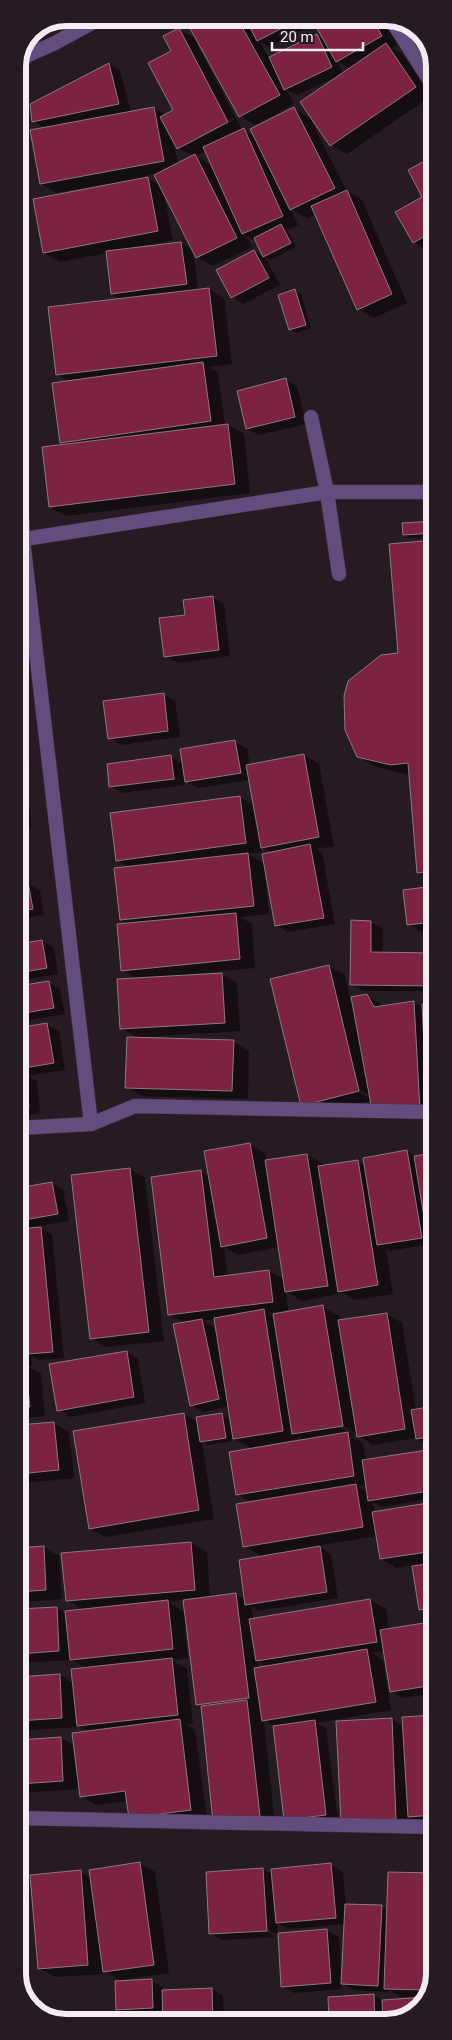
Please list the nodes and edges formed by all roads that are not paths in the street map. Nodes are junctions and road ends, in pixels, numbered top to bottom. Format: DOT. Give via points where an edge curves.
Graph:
graph roads {
  1 [pos="86,26"];
  2 [pos="396,28"];
  3 [pos="28,55"];
  4 [pos="425,73"];
  5 [pos="311,417"];
  6 [pos="327,492"];
  7 [pos="425,492"];
  8 [pos="26,539"];
  9 [pos="339,574"];
  10 [pos="26,592"];
  11 [pos="426,1112"];
  12 [pos="91,1124"];
  13 [pos="27,1128"];
  14 [pos="27,1818"];
  15 [pos="426,1827"];
  1 -- 3 [label="street"];
  2 -- 4 [label="street"];
  5 -- 6 [label="street"];
  6 -- 7 [label="street"];
  6 -- 8 [label="street"];
  6 -- 9 [label="street"];
  10 -- 12 [label="street"];
  11 -- 12 [label="street" via="135,1106"];
  12 -- 13 [label="street"];
  14 -- 15 [label="street"];
}
